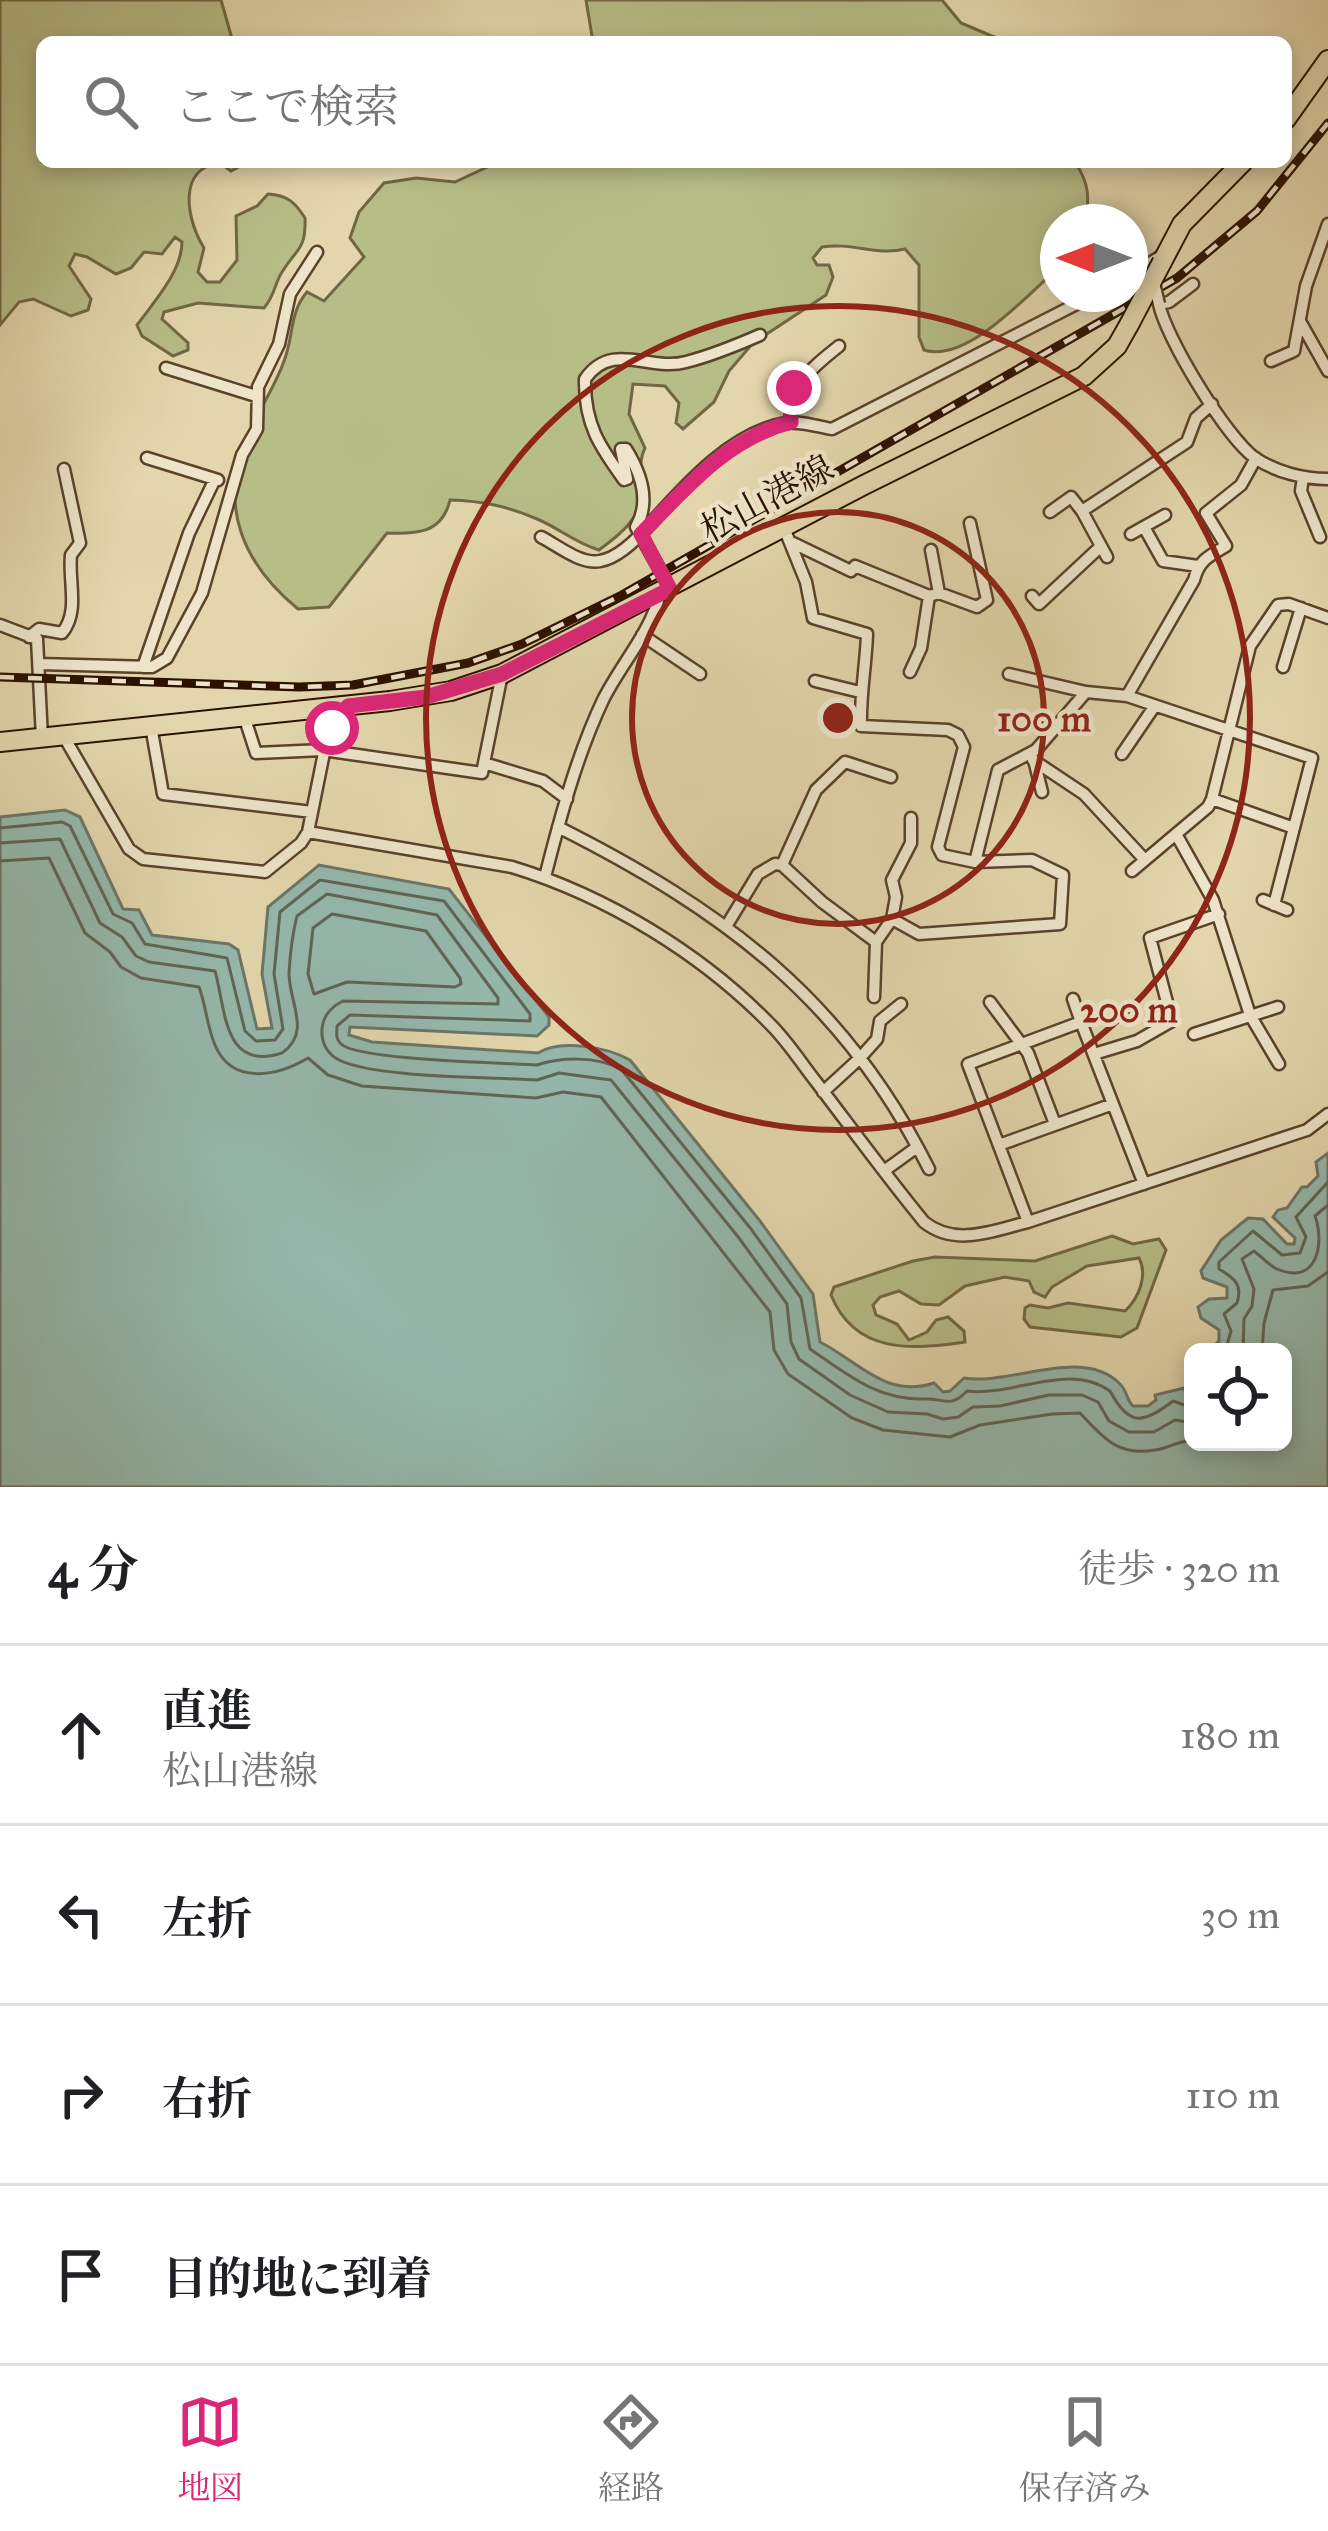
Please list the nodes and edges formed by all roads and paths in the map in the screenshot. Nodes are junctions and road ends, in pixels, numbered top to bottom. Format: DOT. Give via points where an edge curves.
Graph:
graph roads {
  1 [pos="1328,60"];
  2 [pos="1292,111"];
  3 [pos="1231,168"];
  4 [pos="1328,224"];
  5 [pos="317,253"];
  6 [pos="1161,265"];
  7 [pos="1148,269"];
  8 [pos="1193,284"];
  9 [pos="1159,304"];
  10 [pos="1061,312"];
  11 [pos="1133,312"];
  12 [pos="1301,323"];
  13 [pos="1163,324"];
  14 [pos="1129,326"];
  15 [pos="760,335"];
  16 [pos="839,346"];
  17 [pos="1271,361"];
  18 [pos="166,368"];
  19 [pos="1328,371"];
  20 [pos="256,396"];
  21 [pos="1212,404"];
  22 [pos="791,422"];
  23 [pos="147,458"];
  24 [pos="1256,458"];
  25 [pos="64,469"];
  26 [pos="1303,477"];
  27 [pos="215,479"];
  28 [pos="1328,479"];
  29 [pos="233,485"];
  30 [pos="1198,501"];
  31 [pos="1082,511"];
  32 [pos="1050,512"];
  33 [pos="1206,513"];
  34 [pos="1165,515"];
  35 [pos="970,523"];
  36 [pos="1144,527"];
  37 [pos="641,534"];
  38 [pos="1132,534"];
  39 [pos="788,536"];
  40 [pos="541,537"];
  41 [pos="1320,537"];
  42 [pos="931,550"];
  43 [pos="1198,566"];
  44 [pos="665,591"];
  45 [pos="934,595"];
  46 [pos="1032,596"];
  47 [pos="1301,608"];
  48 [pos="1328,617"];
  49 [pos="0,625"];
  50 [pos="643,635"];
  51 [pos="29,637"];
  52 [pos="38,664"];
  53 [pos="143,667"];
  54 [pos="1283,667"];
  55 [pos="910,672"];
  56 [pos="502,674"];
  57 [pos="700,674"];
  58 [pos="1009,674"];
  59 [pos="815,681"];
  60 [pos="860,692"];
  61 [pos="1086,692"];
  62 [pos="1127,696"];
  63 [pos="348,706"];
  64 [pos="1154,706"];
  65 [pos="958,715"];
  66 [pos="244,716"];
  67 [pos="151,726"];
  68 [pos="1229,730"];
  69 [pos="952,731"];
  70 [pos="63,735"];
  71 [pos="42,737"];
  72 [pos="0,742"];
  73 [pos="323,751"];
  74 [pos="1122,754"];
  75 [pos="1032,757"];
  76 [pos="484,763"];
  77 [pos="891,777"];
  78 [pos="1042,792"];
  79 [pos="1212,799"];
  80 [pos="567,800"];
  81 [pos="312,812"];
  82 [pos="910,818"];
  83 [pos="558,827"];
  84 [pos="1294,828"];
  85 [pos="308,832"];
  86 [pos="1176,834"];
  87 [pos="1145,860"];
  88 [pos="975,862"];
  89 [pos="782,866"];
  90 [pos="1132,871"];
  91 [pos="545,877"];
  92 [pos="1287,910"];
  93 [pos="1219,914"];
  94 [pos="892,919"];
  95 [pos="727,925"];
  96 [pos="876,942"];
  97 [pos="874,997"];
  98 [pos="1072,999"];
  99 [pos="990,1002"];
  100 [pos="901,1004"];
  101 [pos="1278,1007"];
  102 [pos="1250,1016"];
  103 [pos="1081,1022"];
  104 [pos="1194,1034"];
  105 [pos="1022,1044"];
  106 [pos="1094,1054"];
  107 [pos="860,1058"];
  108 [pos="1279,1064"];
  109 [pos="824,1092"];
  110 [pos="1113,1104"];
  111 [pos="1328,1114"];
  112 [pos="1055,1124"];
  113 [pos="999,1145"];
  114 [pos="917,1147"];
  115 [pos="928,1169"];
  116 [pos="884,1171"];
  117 [pos="1144,1184"];
  118 [pos="1028,1222"];
  1 -- 2 [label="main road"];
  3 -- 6 [label="main road, 松山港線" via="1183,224"];
  4 -- 12 [label="street"];
  5 -- 20 [label="street" via="290,294"];
  6 -- 7 [label="street"];
  6 -- 9 [label="street, bridge"];
  6 -- 14 [label="main road, 松山港線, bridge"];
  8 -- 9 [label="street"];
  9 -- 13 [label="street"];
  10 -- 22 [label="street" via="832,429"];
  11 -- 14 [label="street, bridge"];
  12 -- 17 [label="street" via="1294,351"];
  12 -- 19 [label="street"];
  13 -- 14 [label="street"];
  13 -- 21 [label="street"];
  14 -- 39 [label="main road, 松山港線" via="1084,376"];
  15 -- 37 [label="street" via="682,363 609,360 585,380 600,450 624,480 622,448 632,459 644,494"];
  16 -- 22 [label="street" via="794,388"];
  18 -- 20 [label="street"];
  20 -- 29 [label="street" via="257,429"];
  21 -- 24 [label="street"];
  21 -- 31 [label="street" via="1187,442"];
  22 -- 37 [label="street" via="712,462"];
  23 -- 27 [label="street"];
  24 -- 26 [label="street"];
  24 -- 33 [label="street" via="1241,485"];
  25 -- 51 [label="street" via="80,543 71,555 69,623 62,633 39,629"];
  26 -- 28 [label="street"];
  26 -- 41 [label="street"];
  27 -- 29 [label="street"];
  27 -- 53 [label="street"];
  29 -- 53 [label="street" via="202,593 167,658"];
  30 -- 33 [label="street"];
  31 -- 32 [label="street" via="1071,497"];
  31 -- 46 [label="street" via="1104,552 1039,604"];
  33 -- 43 [label="street" via="1226,546"];
  34 -- 36 [label="street"];
  35 -- 45 [label="street" via="987,601 977,607"];
  36 -- 38 [label="street"];
  36 -- 43 [label="street" via="1163,561"];
  37 -- 40 [label="street" via="595,562"];
  37 -- 44 [label="street"];
  39 -- 44 [label="main road, 松山港線"];
  39 -- 45 [label="street" via="851,571"];
  39 -- 60 [label="street" via="813,618 867,634"];
  42 -- 45 [label="street"];
  43 -- 62 [label="street"];
  44 -- 50 [label="street"];
  44 -- 56 [label="main road, 松山港線"];
  45 -- 55 [label="street"];
  47 -- 48 [label="street"];
  47 -- 54 [label="street"];
  47 -- 68 [label="street" via="1278,605 1250,646"];
  49 -- 51 [label="street"];
  50 -- 57 [label="street"];
  50 -- 80 [label="street" via="605,696"];
  51 -- 52 [label="street" via="37,639"];
  52 -- 53 [label="street"];
  52 -- 71 [label="street"];
  56 -- 63 [label="main road, 松山港線" via="426,697"];
  56 -- 76 [label="street"];
  58 -- 61 [label="street"];
  59 -- 60 [label="street"];
  60 -- 69 [label="street" via="861,726"];
  61 -- 62 [label="street"];
  61 -- 75 [label="street"];
  62 -- 64 [label="street"];
  63 -- 66 [label="main road, 松山港線"];
  63 -- 73 [label="street"];
  64 -- 68 [label="street"];
  64 -- 74 [label="street"];
  65 -- 69 [label="street"];
  66 -- 67 [label="main road, 松山港線"];
  66 -- 73 [label="street" via="256,753"];
  67 -- 70 [label="main road, 松山港線"];
  67 -- 81 [label="street" via="163,794"];
  68 -- 79 [label="street"];
  68 -- 84 [label="street" via="1312,758"];
  69 -- 88 [label="street" via="964,747 938,848"];
  70 -- 71 [label="main road, 松山港線"];
  70 -- 85 [label="street" via="143,859 265,872"];
  71 -- 72 [label="main road, 松山港線"];
  73 -- 76 [label="street" via="482,773"];
  73 -- 81 [label="street"];
  75 -- 78 [label="street"];
  75 -- 87 [label="street" via="1084,794"];
  75 -- 88 [label="street" via="998,770"];
  76 -- 80 [label="street" via="543,781"];
  77 -- 89 [label="street" via="845,763 816,790"];
  79 -- 84 [label="street"];
  79 -- 86 [label="street"];
  80 -- 83 [label="street"];
  81 -- 85 [label="street"];
  82 -- 94 [label="street" via="910,844 892,880"];
  83 -- 91 [label="street"];
  83 -- 95 [label="street"];
  84 -- 92 [label="street" via="1268,902"];
  85 -- 91 [label="street"];
  86 -- 87 [label="street"];
  86 -- 93 [label="street"];
  87 -- 90 [label="street"];
  88 -- 94 [label="street" via="1032,860 1063,874 1060,925 919,934"];
  89 -- 95 [label="street" via="758,874"];
  89 -- 96 [label="street"];
  91 -- 109 [label="street" via="713,973 772,1026"];
  93 -- 102 [label="street"];
  93 -- 106 [label="street" via="1150,938 1172,1021"];
  94 -- 96 [label="street"];
  95 -- 107 [label="street" via="792,980"];
  96 -- 97 [label="street"];
  98 -- 103 [label="street"];
  99 -- 105 [label="street"];
  100 -- 107 [label="street" via="880,1021"];
  101 -- 102 [label="street"];
  102 -- 104 [label="street"];
  102 -- 108 [label="street"];
  103 -- 105 [label="street"];
  103 -- 106 [label="street"];
  105 -- 112 [label="street"];
  105 -- 113 [label="street" via="968,1064"];
  106 -- 110 [label="street"];
  107 -- 109 [label="street"];
  107 -- 114 [label="street"];
  109 -- 116 [label="street"];
  110 -- 112 [label="street"];
  110 -- 117 [label="street"];
  111 -- 117 [label="street" via="1307,1130"];
  112 -- 113 [label="street"];
  113 -- 118 [label="street"];
  114 -- 115 [label="street"];
  114 -- 116 [label="street"];
  116 -- 118 [label="street" via="924,1222 947,1236"];
  117 -- 118 [label="street"];
}
